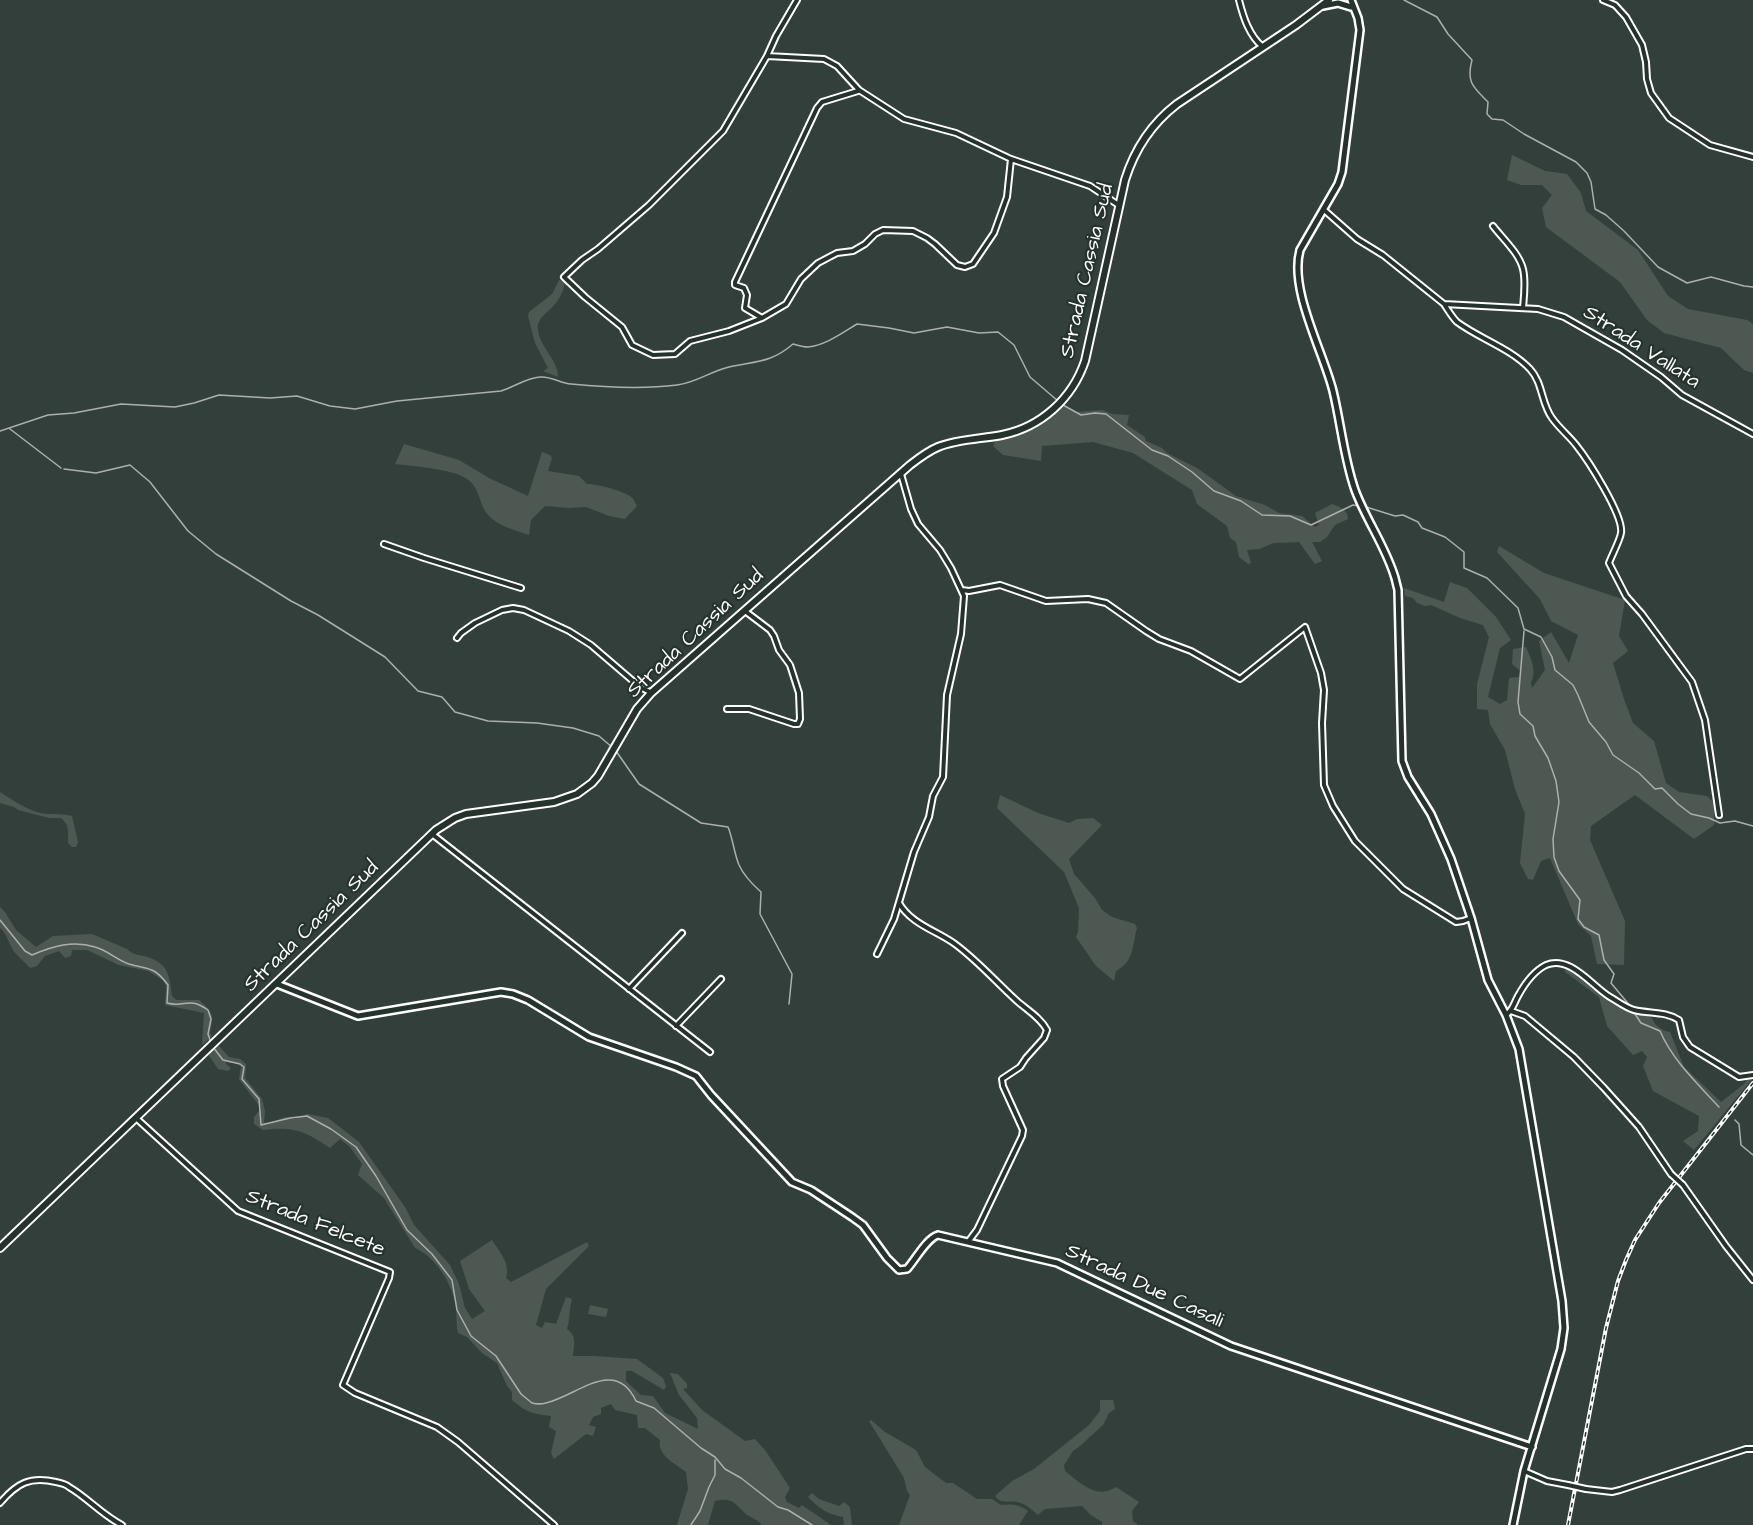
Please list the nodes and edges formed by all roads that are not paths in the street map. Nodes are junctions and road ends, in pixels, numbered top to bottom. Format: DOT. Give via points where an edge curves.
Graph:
graph roads {
  1 [pos="797,0"];
  2 [pos="1239,0"];
  3 [pos="1329,0"];
  4 [pos="1344,0"];
  5 [pos="1603,0"];
  6 [pos="1351,2"];
  7 [pos="1321,6"];
  8 [pos="1264,47"];
  9 [pos="767,56"];
  10 [pos="859,90"];
  11 [pos="1753,157"];
  12 [pos="1011,159"];
  13 [pos="1120,206"];
  14 [pos="1323,210"];
  15 [pos="1493,226"];
  16 [pos="1444,304"];
  17 [pos="1523,308"];
  18 [pos="762,318"];
  19 [pos="1753,434"];
  20 [pos="900,473"];
  21 [pos="384,544"];
  22 [pos="520,588"];
  23 [pos="962,590"];
  24 [pos="745,610"];
  25 [pos="457,638"];
  26 [pos="651,693"];
  27 [pos="727,710"];
  28 [pos="1719,815"];
  29 [pos="432,834"];
  30 [pos="899,902"];
  31 [pos="1471,918"];
  32 [pos="682,933"];
  33 [pos="877,954"];
  34 [pos="721,979"];
  35 [pos="277,984"];
  36 [pos="629,989"];
  37 [pos="1511,1011"];
  38 [pos="1506,1015"];
  39 [pos="676,1026"];
  40 [pos="710,1052"];
  41 [pos="1753,1075"];
  42 [pos="136,1118"];
  43 [pos="968,1242"];
  44 [pos="0,1248"];
  45 [pos="1753,1280"];
  46 [pos="1532,1447"];
  47 [pos="1753,1449"];
  48 [pos="1524,1472"];
  49 [pos="0,1503"];
  50 [pos="122,1525"];
  51 [pos="554,1525"];
  52 [pos="1513,1525"];
  1 -- 9 [label="street"];
  2 -- 8 [label="street" via="1255,39"];
  3 -- 7 [label="main road, Strada Cassia Sud"];
  4 -- 6 [label="main road"];
  5 -- 11 [label="street" via="1615,5 1626,17 1642,45 1651,93 1669,118 1710,144"];
  6 -- 7 [label="main road"];
  6 -- 14 [label="main road" via="1359,30 1342,172"];
  7 -- 8 [label="main road, Strada Cassia Sud"];
  8 -- 13 [label="main road, Strada Cassia Sud" via="1177,104 1154,124 1134,155"];
  9 -- 10 [label="street" via="824,59 837,66"];
  9 -- 18 [label="street" via="723,131 649,205 564,277 622,327 632,345 653,355 675,354 690,341"];
  10 -- 12 [label="street" via="904,119 956,133"];
  10 -- 18 [label="street" via="822,102 817,108 735,282 747,295 746,308"];
  12 -- 13 [label="street" via="1090,186"];
  12 -- 18 [label="street" via="1007,197 994,233 974,264 957,265 927,237 913,231 883,230 853,251 837,253 818,263 801,279 786,304"];
  13 -- 20 [label="main road, Strada Cassia Sud" via="1085,362 1061,402 1023,429 937,447"];
  14 -- 16 [label="street"];
  14 -- 31 [label="main road" via="1300,250 1298,274 1332,389 1351,474 1398,590 1401,761 1431,814"];
  15 -- 17 [label="street" via="1523,270"];
  16 -- 17 [label="street, Strada Vallata"];
  16 -- 28 [label="street" via="1455,321 1529,368 1539,381 1552,418 1596,473 1621,521 1621,534 1609,563 1626,596 1692,682 1705,720"];
  17 -- 19 [label="street, Strada Vallata" via="1538,309 1577,323 1622,350 1682,395"];
  20 -- 23 [label="street" via="918,524 940,550"];
  20 -- 24 [label="main road, Strada Cassia Sud"];
  21 -- 22 [label="street"];
  23 -- 30 [label="street" via="962,634 947,695 943,777 933,796"];
  23 -- 31 [label="street" via="1000,585 1046,601 1098,600 1153,635 1240,679 1305,627 1324,690 1324,785 1333,806 1355,841 1403,889 1456,922"];
  24 -- 26 [label="main road, Strada Cassia Sud"];
  24 -- 27 [label="street" via="770,630 790,665 800,693 800,719 794,724 749,709"];
  25 -- 26 [label="street" via="475,623 502,610 524,610 591,645"];
  26 -- 29 [label="main road, Strada Cassia Sud" via="598,776 585,789 554,802 466,814"];
  29 -- 35 [label="main road, Strada Cassia Sud"];
  29 -- 36 [label="street"];
  30 -- 33 [label="street"];
  30 -- 43 [label="street" via="904,911 955,943 983,967 1047,1030 1020,1067 1002,1079 1022,1136"];
  31 -- 38 [label="main road" via="1488,980"];
  32 -- 36 [label="street"];
  34 -- 39 [label="street"];
  35 -- 42 [label="main road, Strada Cassia Sud"];
  35 -- 43 [label="main road, Strada Due Casali" via="358,1016 501,992 513,994 589,1037 696,1076 792,1182 863,1225 899,1270 907,1269 932,1237"];
  36 -- 39 [label="street"];
  37 -- 38 [label="street"];
  37 -- 41 [label="street" via="1529,979 1548,964 1559,963 1578,971 1630,1009 1675,1017 1686,1042 1698,1053 1739,1077"];
  37 -- 45 [label="street, bridge" via="1525,1016 1604,1088 1639,1127"];
  38 -- 46 [label="main road" via="1522,1061 1564,1316 1561,1349"];
  39 -- 40 [label="street"];
  42 -- 44 [label="main road, Strada Cassia Sud"];
  42 -- 51 [label="street, Strada Felcete" via="238,1211 390,1272 343,1385 437,1427"];
  43 -- 46 [label="main road, Strada Due Casali" via="1057,1263 1231,1346"];
  46 -- 48 [label="main road"];
  47 -- 48 [label="street, bridge" via="1612,1492 1547,1481"];
  48 -- 52 [label="main road"];
  49 -- 50 [label="street" via="28,1480 41,1479 68,1485"];
}
